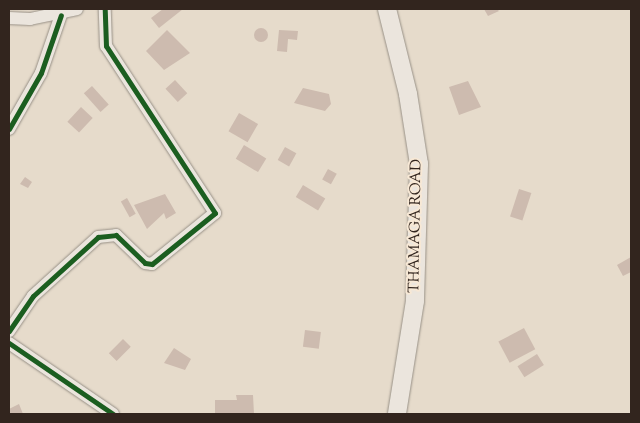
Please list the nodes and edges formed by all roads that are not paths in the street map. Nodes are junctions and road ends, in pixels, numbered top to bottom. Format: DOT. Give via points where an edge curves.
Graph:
graph roads {
  1 [pos="77,9"];
  2 [pos="105,9"];
  3 [pos="387,9"];
  4 [pos="61,15"];
  5 [pos="9,18"];
  6 [pos="9,129"];
  7 [pos="9,331"];
  8 [pos="9,343"];
  9 [pos="113,414"];
  10 [pos="397,414"];
  1 -- 4 [label="street"];
  2 -- 7 [label="street" via="106,46 215,213 152,264 145,264 116,235 98,237 33,296"];
  3 -- 10 [label="main road, THAMAGA ROAD" via="408,94 419,164 415,301"];
  4 -- 5 [label="street"];
  4 -- 6 [label="street" via="41,73"];
  8 -- 9 [label="street"];
}
